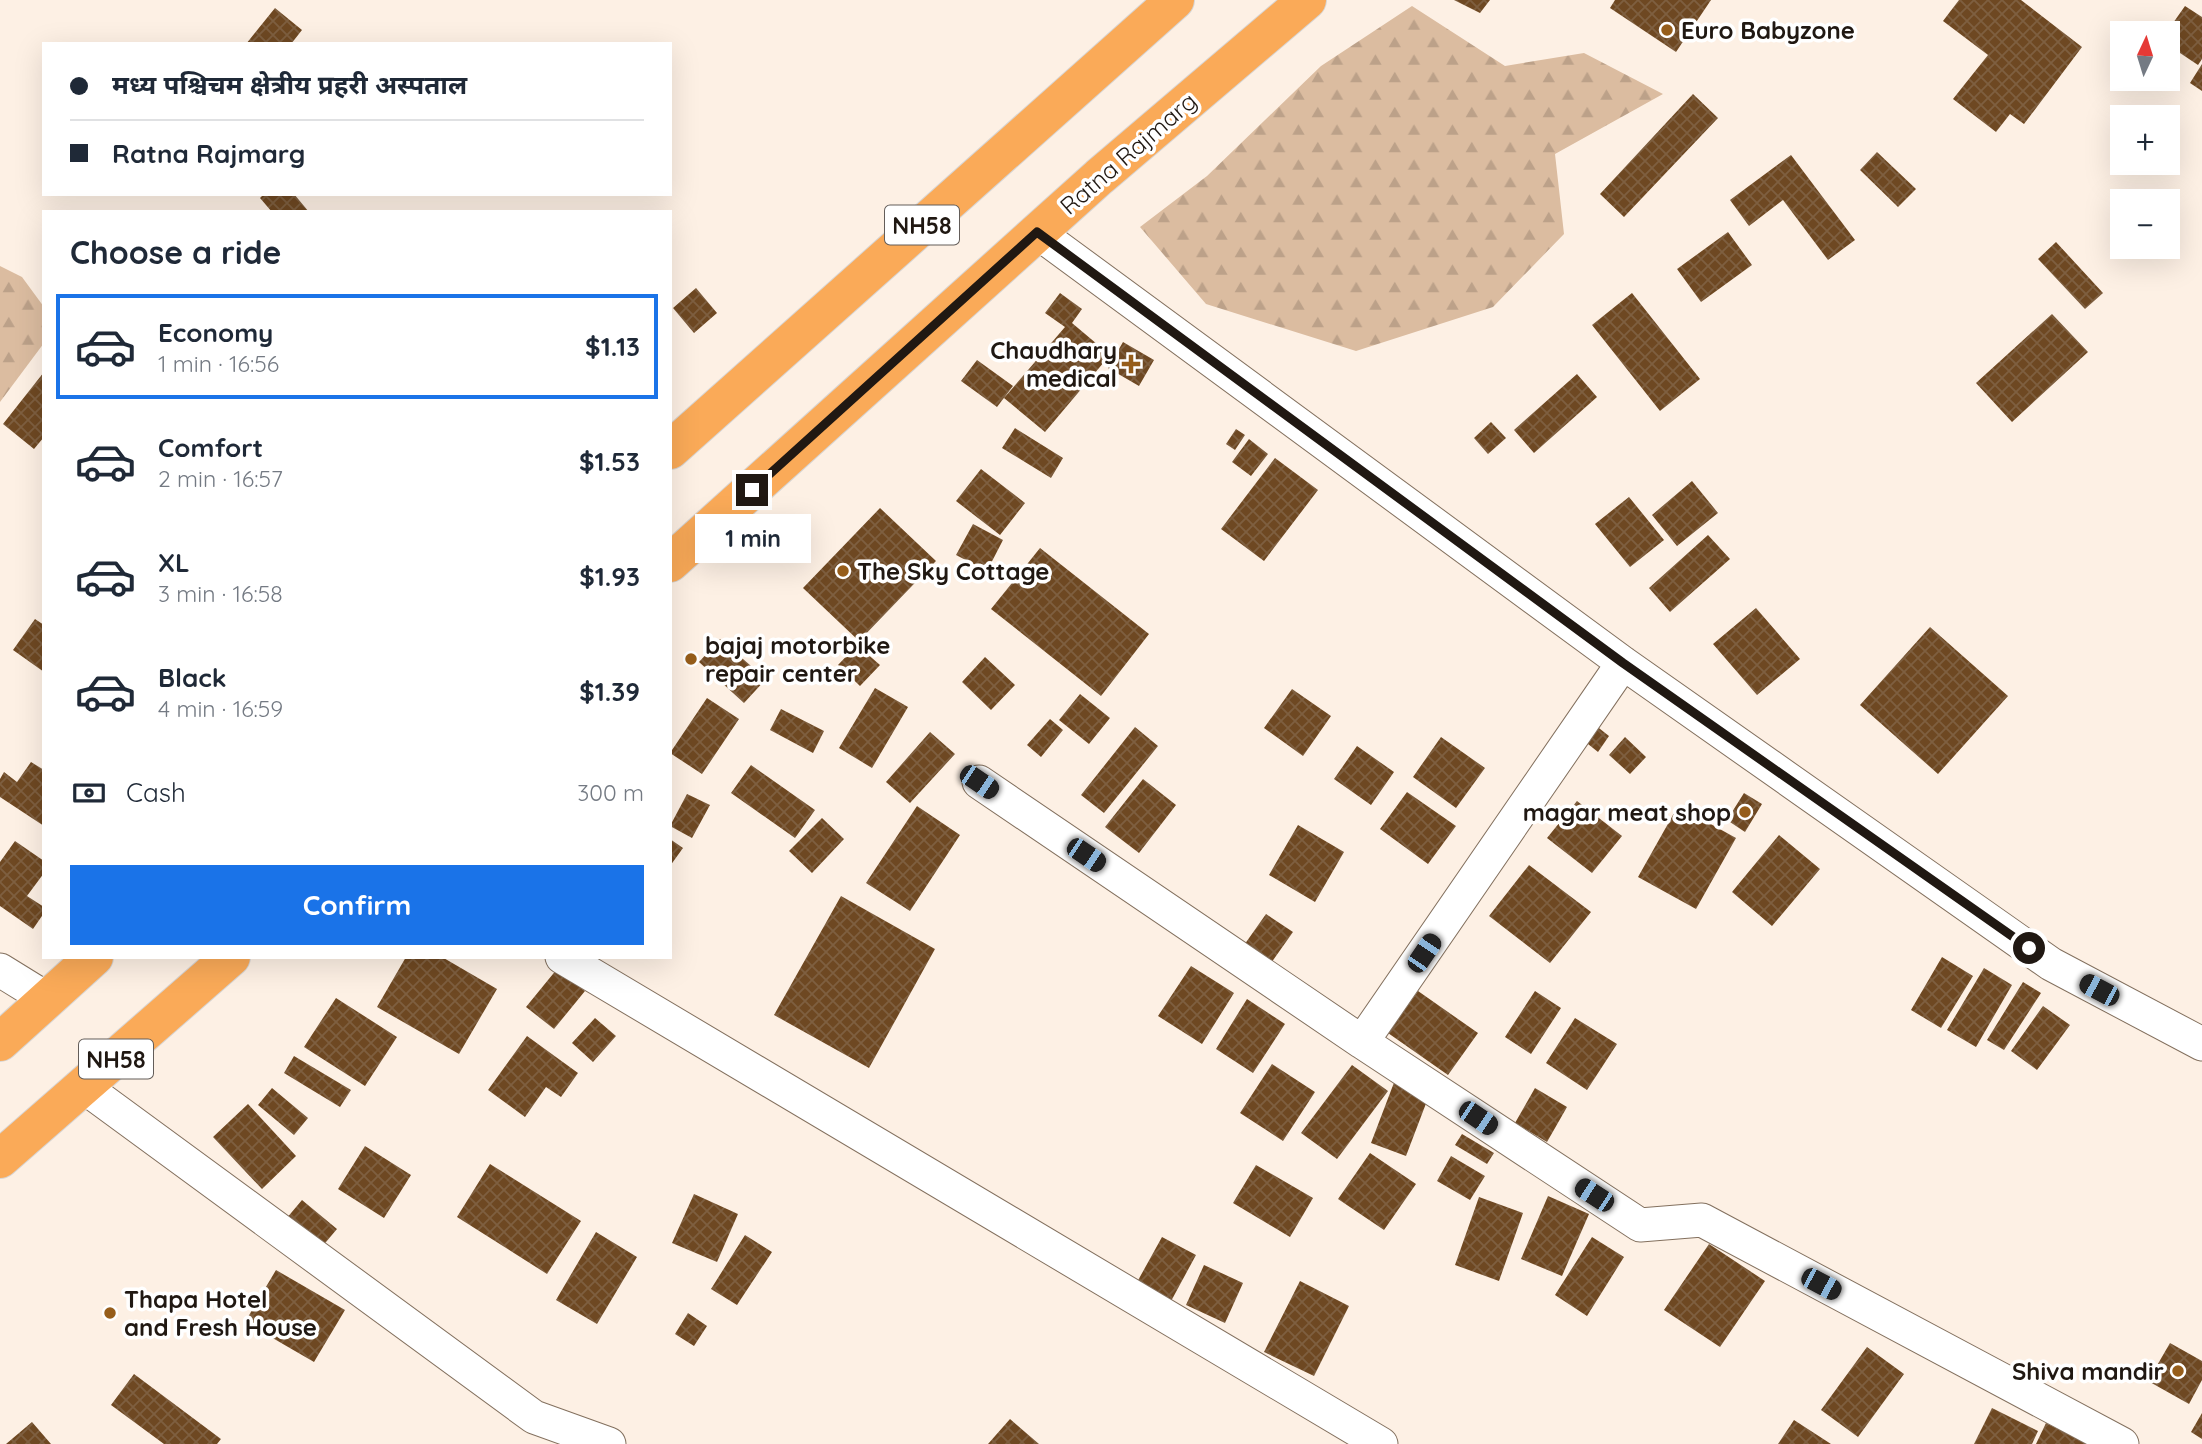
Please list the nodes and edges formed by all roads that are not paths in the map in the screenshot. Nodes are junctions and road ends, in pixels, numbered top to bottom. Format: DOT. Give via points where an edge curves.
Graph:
graph roads {
  1 [pos="1175,0"];
  2 [pos="1307,0"];
  3 [pos="1037,232"];
  4 [pos="672,448"];
  5 [pos="672,561"];
  6 [pos="1623,663"];
  7 [pos="979,782"];
  8 [pos="92,959"];
  9 [pos="229,959"];
  10 [pos="565,959"];
  11 [pos="0,970"];
  12 [pos="47,999"];
  13 [pos="0,1042"];
  14 [pos="1362,1042"];
  15 [pos="2202,1044"];
  16 [pos="84,1087"];
  17 [pos="0,1159"];
  18 [pos="609,1444"];
  19 [pos="1381,1444"];
  20 [pos="2122,1444"];
  1 -- 4 [label="highway, NH58"];
  2 -- 3 [label="highway, Ratna Rajmarg"];
  3 -- 5 [label="highway, Ratna Rajmarg"];
  3 -- 6 [label="street"];
  6 -- 14 [label="street"];
  6 -- 15 [label="street" via="2051,964"];
  7 -- 14 [label="street"];
  8 -- 12 [label="highway"];
  9 -- 16 [label="highway, NH58"];
  10 -- 19 [label="street"];
  11 -- 12 [label="street"];
  12 -- 13 [label="highway"];
  14 -- 20 [label="street" via="1640,1225 1702,1220"];
  16 -- 17 [label="highway, NH58"];
  16 -- 18 [label="street" via="534,1417"];
}
